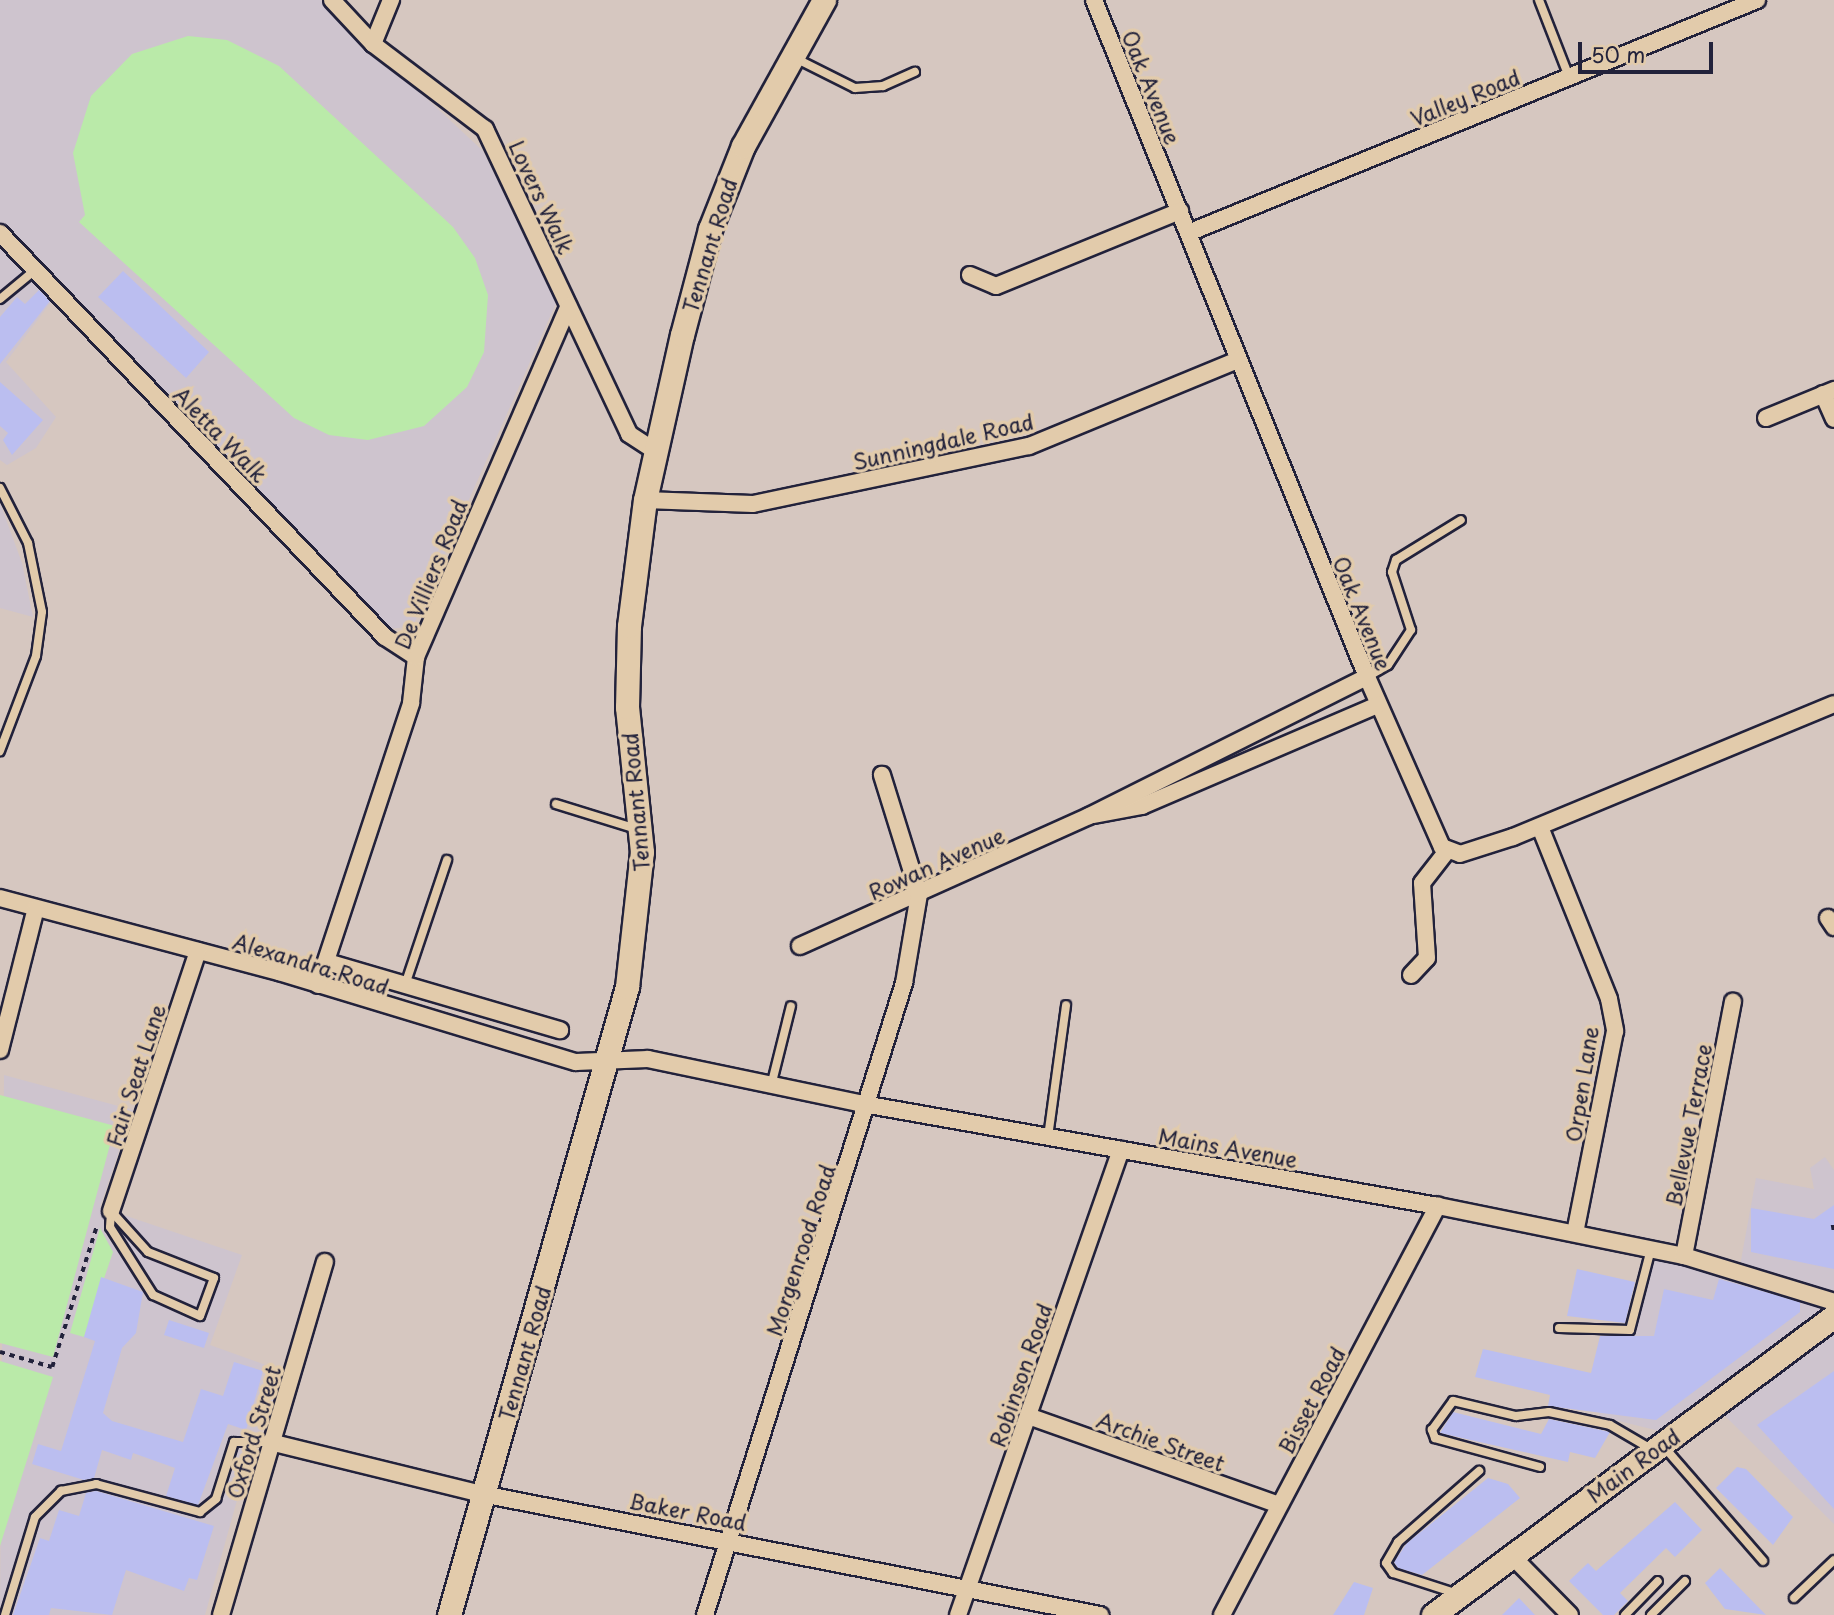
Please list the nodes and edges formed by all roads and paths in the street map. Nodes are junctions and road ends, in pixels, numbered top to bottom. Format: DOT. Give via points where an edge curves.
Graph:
graph roads {
  1 [pos="332,0"];
  2 [pos="391,0"];
  3 [pos="823,0"];
  4 [pos="1094,0"];
  5 [pos="1539,0"];
  6 [pos="1757,0"];
  7 [pos="373,44"];
  8 [pos="790,56"];
  9 [pos="915,72"];
  10 [pos="1569,77"];
  11 [pos="1180,211"];
  12 [pos="0,233"];
  13 [pos="1188,233"];
  14 [pos="35,270"];
  15 [pos="970,275"];
  16 [pos="0,299"];
  17 [pos="568,307"];
  18 [pos="1238,360"];
  19 [pos="1829,392"];
  20 [pos="1766,418"];
  21 [pos="1834,419"];
  22 [pos="657,452"];
  23 [pos="0,488"];
  24 [pos="645,500"];
  25 [pos="1461,520"];
  26 [pos="416,657"];
  27 [pos="1367,677"];
  28 [pos="1834,704"];
  29 [pos="1378,705"];
  30 [pos="0,751"];
  31 [pos="882,775"];
  32 [pos="556,804"];
  33 [pos="1088,816"];
  34 [pos="1539,827"];
  35 [pos="640,830"];
  36 [pos="1447,851"];
  37 [pos="447,860"];
  38 [pos="919,894"];
  39 [pos="0,898"];
  40 [pos="36,908"];
  41 [pos="800,946"];
  42 [pos="198,951"];
  43 [pos="327,962"];
  44 [pos="1411,975"];
  45 [pos="375,976"];
  46 [pos="318,985"];
  47 [pos="405,985"];
  48 [pos="368,1001"];
  49 [pos="1733,1002"];
  50 [pos="1066,1005"];
  51 [pos="791,1006"];
  52 [pos="397,1011"];
  53 [pos="502,1013"];
  54 [pos="560,1030"];
  55 [pos="495,1040"];
  56 [pos="0,1050"];
  57 [pos="610,1062"];
  58 [pos="772,1082"];
  59 [pos="869,1105"];
  60 [pos="1048,1137"];
  61 [pos="1121,1150"];
  62 [pos="1438,1206"];
  63 [pos="111,1211"];
  64 [pos="1833,1225"];
  65 [pos="97,1226"];
  66 [pos="1834,1231"];
  67 [pos="1575,1233"];
  68 [pos="1651,1249"];
  69 [pos="1684,1256"];
  70 [pos="325,1262"];
  71 [pos="1834,1302"];
  72 [pos="1834,1316"];
  73 [pos="1559,1328"];
  74 [pos="0,1352"];
  75 [pos="1028,1416"];
  76 [pos="270,1442"];
  77 [pos="1657,1448"];
  78 [pos="1540,1467"];
  79 [pos="1479,1471"];
  80 [pos="482,1494"];
  81 [pos="1279,1505"];
  82 [pos="729,1540"];
  83 [pos="1511,1555"];
  84 [pos="1834,1560"];
  85 [pos="1763,1561"];
  86 [pos="1658,1581"];
  87 [pos="1685,1581"];
  88 [pos="968,1588"];
  89 [pos="1458,1595"];
  90 [pos="1794,1598"];
  91 [pos="5,1615"];
  92 [pos="221,1615"];
  93 [pos="449,1615"];
  94 [pos="705,1615"];
  95 [pos="958,1615"];
  96 [pos="1100,1615"];
  97 [pos="1222,1615"];
  98 [pos="1433,1615"];
  99 [pos="1570,1615"];
  100 [pos="1625,1615"];
  101 [pos="1651,1615"];
  1 -- 7 [label="street, Lovers Walk"];
  2 -- 7 [label="street"];
  3 -- 8 [label="main road, Tennant Road"];
  4 -- 11 [label="street, Oak Avenue"];
  5 -- 10 [label="lane"];
  6 -- 10 [label="street, Valley Road"];
  7 -- 17 [label="street, Lovers Walk" via="485,129"];
  8 -- 9 [label="lane" via="855,88 883,86"];
  8 -- 22 [label="main road, Tennant Road" via="743,146 710,229"];
  10 -- 13 [label="street, Valley Road"];
  11 -- 13 [label="street, Oak Avenue"];
  11 -- 15 [label="street" via="996,286"];
  12 -- 14 [label="street, Aletta Walk"];
  13 -- 18 [label="street, Oak Avenue"];
  14 -- 16 [label="lane"];
  14 -- 26 [label="street, Aletta Walk" via="385,636"];
  17 -- 22 [label="street, Lovers Walk" via="629,434"];
  17 -- 26 [label="street, De Villiers Road"];
  18 -- 24 [label="street, Sunningdale Road" via="1028,446 753,504"];
  18 -- 27 [label="street, Oak Avenue"];
  19 -- 20 [label="street"];
  19 -- 21 [label="street"];
  22 -- 24 [label="main road, Tennant Road"];
  23 -- 30 [label="lane" via="28,543 42,612 36,656"];
  24 -- 35 [label="main road, Tennant Road" via="626,678"];
  25 -- 27 [label="lane" via="1396,560 1392,572 1411,630 1388,665"];
  26 -- 43 [label="street, De Villiers Road" via="411,703"];
  27 -- 29 [label="street, Oak Avenue"];
  27 -- 33 [label="street, Rowan Avenue"];
  28 -- 34 [label="street"];
  29 -- 33 [label="street, Rowan Avenue" via="1142,806"];
  29 -- 36 [label="street, Oak Avenue" via="1433,835"];
  31 -- 38 [label="street"];
  32 -- 35 [label="lane"];
  33 -- 38 [label="street, Rowan Avenue"];
  34 -- 36 [label="street" via="1469,853"];
  34 -- 67 [label="street, Orpen Lane" via="1609,999 1615,1031"];
  35 -- 57 [label="main road, Tennant Road" via="642,892"];
  36 -- 44 [label="street" via="1422,883 1427,958"];
  37 -- 47 [label="lane"];
  38 -- 41 [label="street, Rowan Avenue"];
  38 -- 59 [label="street, Morgenrood Road" via="904,983"];
  39 -- 40 [label="street, Alexandra Road"];
  40 -- 42 [label="street, Alexandra Road"];
  40 -- 56 [label="street"];
  42 -- 46 [label="street, Alexandra Road"];
  42 -- 63 [label="street, Fair Seat Lane"];
  43 -- 45 [label="street"];
  43 -- 46 [label="street, De Villiers Road"];
  45 -- 47 [label="street"];
  45 -- 48 [label="street"];
  46 -- 48 [label="street, Alexandra Road"];
  47 -- 52 [label="street"];
  47 -- 53 [label="street"];
  48 -- 52 [label="street, Alexandra Road"];
  49 -- 69 [label="street, Bellevue Terrace"];
  50 -- 60 [label="lane"];
  51 -- 58 [label="lane"];
  52 -- 55 [label="street, Alexandra Road"];
  53 -- 54 [label="street"];
  53 -- 55 [label="street"];
  55 -- 57 [label="street, Alexandra Road" via="576,1062"];
  57 -- 58 [label="street, Mains Avenue" via="640,1058"];
  57 -- 80 [label="main road, Tennant Road"];
  58 -- 59 [label="street, Mains Avenue"];
  59 -- 60 [label="street, Mains Avenue"];
  59 -- 82 [label="street, Morgenrood Road"];
  60 -- 61 [label="street, Mains Avenue"];
  61 -- 62 [label="street, Mains Avenue"];
  61 -- 75 [label="street, Robinson Road"];
  62 -- 67 [label="street, Mains Avenue"];
  62 -- 81 [label="street, Bisset Road"];
  63 -- 63 [label="lane" via="148,1252 214,1279 200,1316 153,1295 110,1227"];
  64 -- 66 [label="path"];
  65 -- 74 [label="path" via="52,1367"];
  67 -- 68 [label="street, Mains Avenue"];
  68 -- 69 [label="street, Mains Avenue"];
  68 -- 73 [label="lane" via="1630,1330"];
  69 -- 71 [label="street, Mains Avenue"];
  70 -- 76 [label="street, Oxford Street"];
  72 -- 77 [label="main road, Main Road"];
  75 -- 81 [label="street, Archie Street"];
  75 -- 88 [label="street, Robinson Road"];
  76 -- 80 [label="street, Baker Road"];
  76 -- 91 [label="lane" via="234,1442 216,1499 200,1512 96,1483 61,1492 35,1517"];
  76 -- 92 [label="street, Oxford Street"];
  77 -- 78 [label="lane" via="1610,1425 1453,1401 1432,1430 1434,1438"];
  77 -- 83 [label="main road, Main Road"];
  77 -- 85 [label="lane"];
  79 -- 89 [label="lane" via="1398,1542 1386,1563 1393,1573"];
  80 -- 82 [label="street, Baker Road"];
  80 -- 93 [label="main road, Tennant Road"];
  81 -- 97 [label="street, Bisset Road"];
  82 -- 88 [label="street, Baker Road"];
  82 -- 94 [label="street, Morgenrood Road"];
  83 -- 89 [label="main road, Main Road"];
  83 -- 99 [label="street"];
  84 -- 90 [label="lane"];
  86 -- 100 [label="lane"];
  87 -- 101 [label="lane"];
  88 -- 95 [label="street, Robinson Road"];
  88 -- 96 [label="street, Baker Road"];
  89 -- 98 [label="main road, Main Road"];
}
